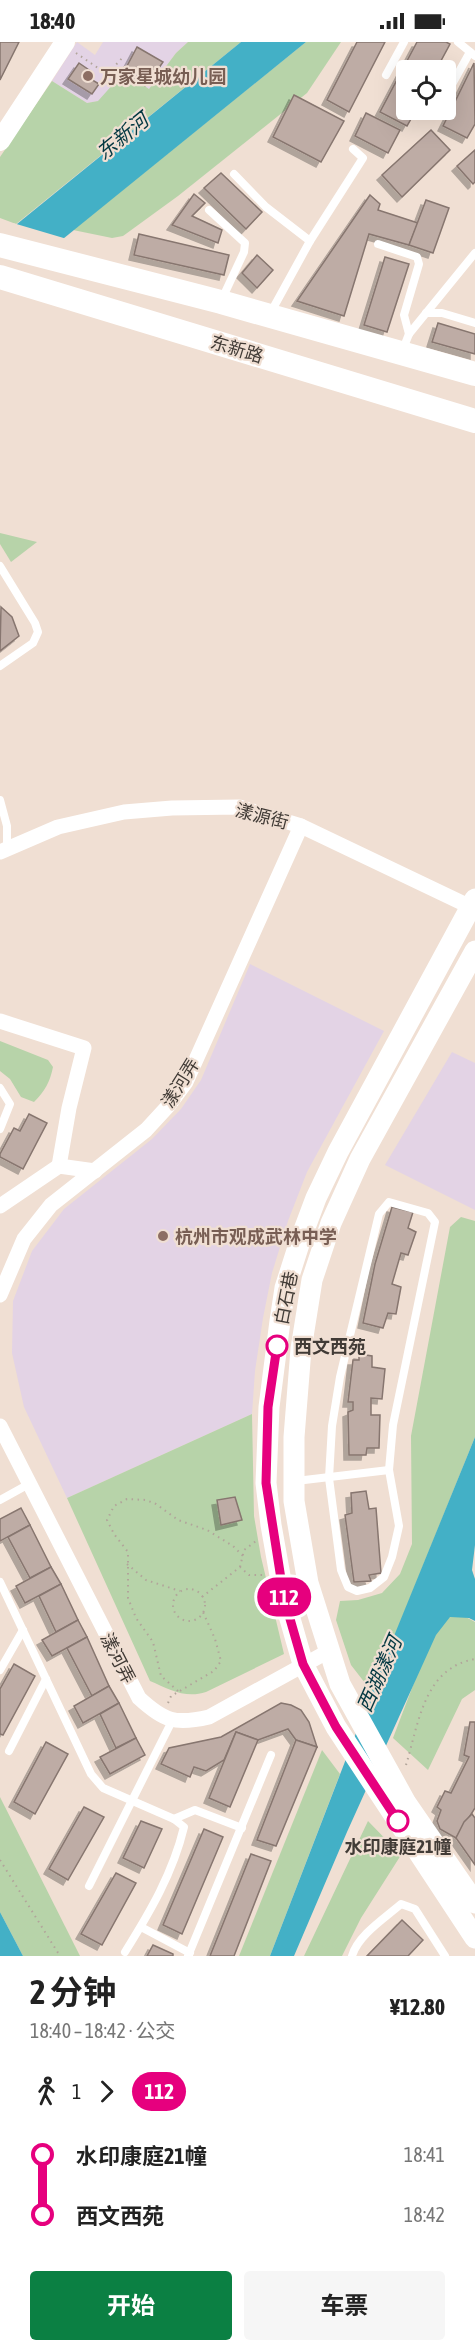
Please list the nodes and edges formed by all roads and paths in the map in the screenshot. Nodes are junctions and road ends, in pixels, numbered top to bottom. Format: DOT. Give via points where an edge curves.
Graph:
graph roads {
  1 [pos="404,42"];
  2 [pos="458,42"];
  3 [pos="64,44"];
  4 [pos="472,54"];
  5 [pos="124,56"];
  6 [pos="386,75"];
  7 [pos="456,79"];
  8 [pos="0,141"];
  9 [pos="353,149"];
  10 [pos="234,174"];
  11 [pos="209,210"];
  12 [pos="310,241"];
  13 [pos="378,244"];
  14 [pos="0,245"];
  15 [pos="475,253"];
  16 [pos="7,279"];
  17 [pos="221,302"];
  18 [pos="426,313"];
  19 [pos="269,316"];
  20 [pos="475,323"];
  21 [pos="405,344"];
  22 [pos="475,374"];
  23 [pos="475,421"];
  24 [pos="0,566"];
  25 [pos="0,666"];
  26 [pos="0,800"];
  27 [pos="301,826"];
  28 [pos="3,850"];
  29 [pos="474,905"];
  30 [pos="475,951"];
  31 [pos="0,1021"];
  32 [pos="0,1088"];
  33 [pos="0,1129"];
  34 [pos="59,1166"];
  35 [pos="95,1171"];
  36 [pos="0,1206"];
  37 [pos="0,1295"];
  38 [pos="0,1426"];
  39 [pos="388,1470"];
  40 [pos="329,1478"];
  41 [pos="294,1481"];
  42 [pos="29,1484"];
  43 [pos="0,1500"];
  44 [pos="273,1536"];
  45 [pos="243,1556"];
  46 [pos="127,1564"];
  47 [pos="240,1567"];
  48 [pos="279,1570"];
  49 [pos="0,1582"];
  50 [pos="181,1591"];
  51 [pos="202,1597"];
  52 [pos="203,1612"];
  53 [pos="23,1630"];
  54 [pos="329,1651"];
  55 [pos="475,1659"];
  56 [pos="303,1664"];
  57 [pos="0,1670"];
  58 [pos="46,1680"];
  59 [pos="178,1692"];
  60 [pos="166,1718"];
  61 [pos="9,1751"];
  62 [pos="271,1755"];
  63 [pos="394,1766"];
  64 [pos="132,1802"];
  65 [pos="174,1819"];
  66 [pos="242,1828"];
  67 [pos="0,1860"];
  68 [pos="89,1886"];
  69 [pos="475,1903"];
  70 [pos="141,1927"];
  71 [pos="475,1938"];
  72 [pos="125,1952"];
  73 [pos="189,1954"];
  74 [pos="60,1956"];
  75 [pos="352,1956"];
  76 [pos="445,1956"];
  1 -- 6 [label="lane"];
  2 -- 4 [label="lane"];
  3 -- 5 [label="path" via="101,70 111,70"];
  3 -- 8 [label="street"];
  4 -- 7 [label="lane"];
  9 -- 12 [label="lane" via="363,158"];
  10 -- 12 [label="lane" via="266,207"];
  11 -- 17 [label="lane" via="245,243"];
  12 -- 19 [label="lane"];
  13 -- 21 [label="lane" via="417,257 419,264 404,315"];
  14 -- 17 [label="main road"];
  15 -- 18 [label="lane"];
  16 -- 23 [label="main road, 东新路"];
  17 -- 19 [label="main road"];
  18 -- 20 [label="lane" via="442,313"];
  18 -- 21 [label="lane"];
  19 -- 21 [label="main road"];
  21 -- 22 [label="main road"];
  24 -- 25 [label="lane" via="38,632 33,643"];
  26 -- 28 [label="lane" via="7,826"];
  27 -- 28 [label="street, 漾源街" via="239,807 172,808 124,812 58,827"];
  27 -- 29 [label="street, 漾源街"];
  27 -- 35 [label="street, 漾河弄" via="186,1082 146,1130"];
  29 -- 44 [label="main road, 白石巷" via="338,1152 316,1198 285,1288 268,1407 266,1483"];
  30 -- 41 [label="main road, 白石巷" via="360,1159 331,1222 312,1280 301,1349"];
  31 -- 34 [label="street" via="84,1048"];
  32 -- 33 [label="lane" via="10,1104"];
  34 -- 35 [label="street"];
  34 -- 36 [label="street"];
  35 -- 37 [label="street, 漾河弄" via="51,1205 24,1239"];
  38 -- 42 [label="street, 漾河弄"];
  39 -- 40 [label="lane"];
  39 -- 40 [label="lane" via="399,1526 392,1557 384,1578 357,1591 348,1587 341,1570"];
  39 -- 40 [label="lane" via="393,1425 435,1221 428,1213 388,1202 379,1214 340,1377"];
  40 -- 41 [label="lane"];
  41 -- 54 [label="main road, 白石巷" via="308,1583"];
  42 -- 43 [label="lane"];
  42 -- 60 [label="street, 漾河弄" via="139,1698"];
  44 -- 45 [label="path" via="254,1541"];
  44 -- 48 [label="main road, 白石巷"];
  45 -- 46 [label="path" via="214,1534 178,1520 156,1504 127,1499 114,1506 107,1520 128,1552"];
  45 -- 47 [label="path"];
  46 -- 50 [label="path" via="146,1580"];
  46 -- 59 [label="path" via="128,1598 153,1642 161,1676"];
  47 -- 48 [label="path" via="249,1575 262,1576"];
  47 -- 51 [label="path"];
  48 -- 56 [label="main road, 白石巷"];
  49 -- 53 [label="lane"];
  50 -- 51 [label="path" via="195,1591"];
  50 -- 52 [label="path" via="173,1604 180,1618 190,1621"];
  51 -- 52 [label="path"];
  52 -- 59 [label="path" via="221,1661 214,1671"];
  53 -- 57 [label="lane"];
  53 -- 58 [label="lane"];
  54 -- 56 [label="street"];
  54 -- 63 [label="main road, 白石巷" via="340,1684"];
  55 -- 63 [label="path" via="459,1662 438,1678"];
  56 -- 60 [label="street" via="209,1717 188,1722"];
  56 -- 71 [label="main road, 白石巷" via="336,1727"];
  58 -- 61 [label="lane"];
  58 -- 64 [label="lane" via="91,1774 103,1788"];
  59 -- 60 [label="path" via="171,1696"];
  60 -- 64 [label="lane"];
  62 -- 66 [label="lane"];
  63 -- 69 [label="main road, 白石巷" via="405,1803"];
  64 -- 65 [label="lane"];
  64 -- 68 [label="lane"];
  65 -- 66 [label="lane" via="195,1810"];
  65 -- 70 [label="lane" via="184,1827 180,1844"];
  66 -- 73 [label="lane"];
  67 -- 74 [label="path"];
  70 -- 72 [label="lane"];
  70 -- 73 [label="lane"];
  75 -- 76 [label="lane" via="373,1928 401,1905 415,1909"];
}
